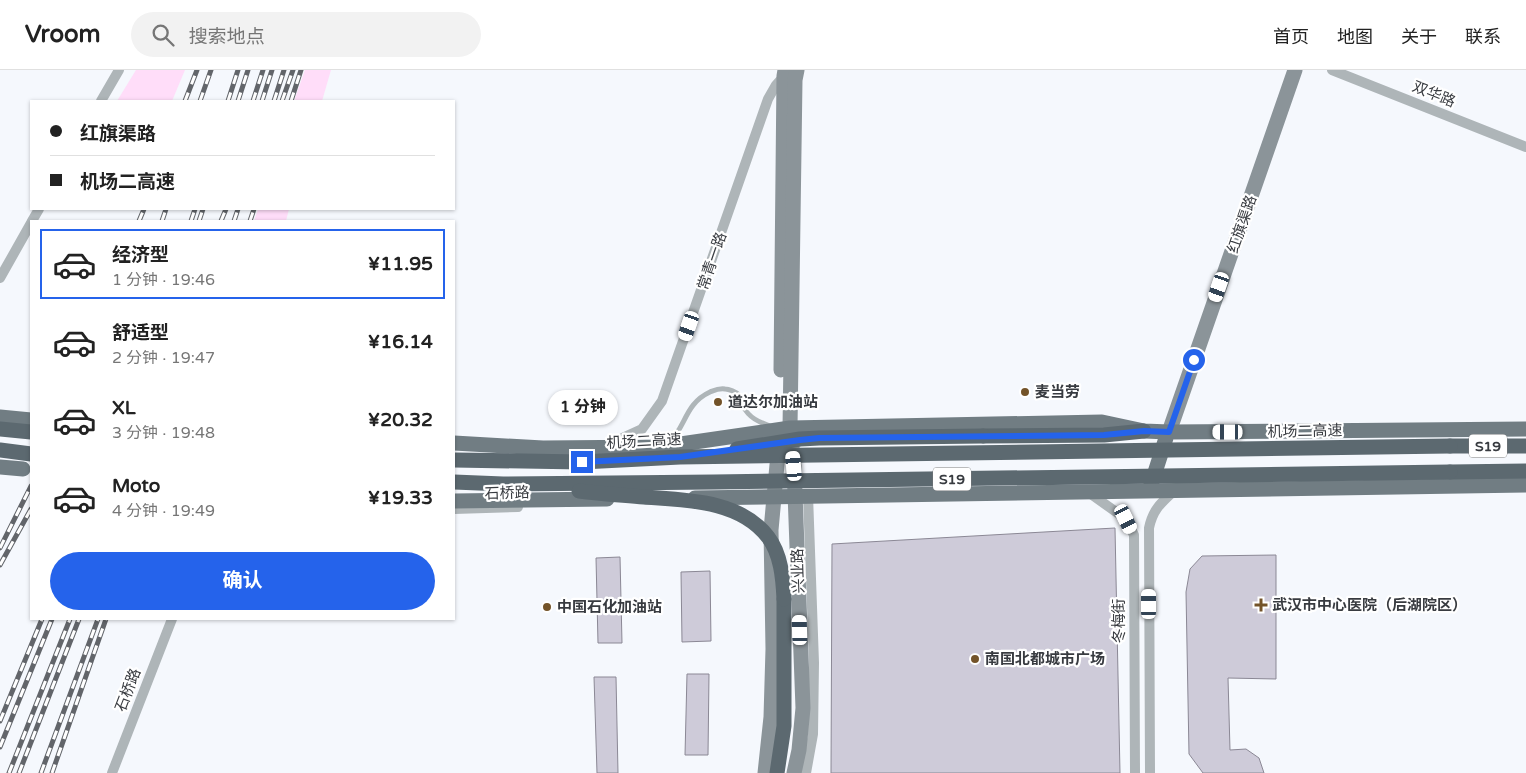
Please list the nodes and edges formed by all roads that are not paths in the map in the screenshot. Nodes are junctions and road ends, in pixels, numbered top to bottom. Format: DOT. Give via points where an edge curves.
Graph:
graph roads {
  1 [pos="119,70"];
  2 [pos="1295,70"];
  3 [pos="1332,70"];
  4 [pos="789,72"];
  5 [pos="102,100"];
  6 [pos="1526,147"];
  7 [pos="30,226"];
  8 [pos="0,278"];
  9 [pos="0,417"];
  10 [pos="30,420"];
  11 [pos="0,429"];
  12 [pos="785,429"];
  13 [pos="1526,429"];
  14 [pos="1144,431"];
  15 [pos="30,432"];
  16 [pos="1169,432"];
  17 [pos="455,443"];
  18 [pos="1526,446"];
  19 [pos="660,447"];
  20 [pos="600,448"];
  21 [pos="0,450"];
  22 [pos="30,454"];
  23 [pos="680,457"];
  24 [pos="455,460"];
  25 [pos="0,467"];
  26 [pos="23,470"];
  27 [pos="1526,471"];
  28 [pos="455,482"];
  29 [pos="503,484"];
  30 [pos="1526,485"];
  31 [pos="1175,490"];
  32 [pos="1149,491"];
  33 [pos="1088,492"];
  34 [pos="801,495"];
  35 [pos="773,496"];
  36 [pos="560,500"];
  37 [pos="455,501"];
  38 [pos="455,510"];
  39 [pos="172,620"];
  40 [pos="112,773"];
  41 [pos="765,773"];
  42 [pos="778,773"];
  43 [pos="794,773"];
  44 [pos="806,773"];
  45 [pos="1135,773"];
  46 [pos="1150,773"];
  1 -- 5 [label="street"];
  2 -- 16 [label="main road, 红旗渠路"];
  3 -- 6 [label="street, 双华路"];
  4 -- 12 [label="main road, 常青一路" via="795,80"];
  4 -- 20 [label="street, 常青一路" via="768,99 662,401 642,429"];
  7 -- 8 [label="street"];
  9 -- 10 [label="main road"];
  11 -- 15 [label="highway"];
  12 -- 14 [label="main road" via="1102,422"];
  12 -- 19 [label="main road"];
  12 -- 19 [label="lane" via="757,421 748,414 738,394 721,388 697,401 671,441"];
  12 -- 34 [label="main road, 兴业路"];
  12 -- 35 [label="main road, 兴业路"];
  13 -- 16 [label="main road"];
  14 -- 16 [label="main road"];
  14 -- 23 [label="highway, bridge" via="1104,435 800,440"];
  16 -- 32 [label="main road, 红旗渠路"];
  17 -- 20 [label="main road"];
  18 -- 23 [label="highway, 机场二高速 / S19, bridge"];
  19 -- 20 [label="main road"];
  21 -- 22 [label="highway"];
  23 -- 24 [label="highway, 机场二高速 / S19, bridge" via="582,462"];
  25 -- 26 [label="main road"];
  27 -- 29 [label="highway, S19, bridge"];
  28 -- 29 [label="highway, S19, bridge"];
  29 -- 42 [label="highway, bridge" via="717,505 737,513 768,537 783,576 784,599 784,726"];
  30 -- 31 [label="main road"];
  31 -- 32 [label="main road"];
  31 -- 46 [label="street, 冬梅街" via="1160,504 1148,528"];
  32 -- 33 [label="main road"];
  33 -- 34 [label="main road"];
  33 -- 45 [label="street, 冬梅街" via="1126,519 1134,535"];
  34 -- 35 [label="main road"];
  34 -- 43 [label="main road, 兴业路" via="803,708"];
  34 -- 44 [label="street" via="814,663 813,734"];
  35 -- 36 [label="main road"];
  35 -- 41 [label="main road, 兴业路" via="773,649"];
  36 -- 37 [label="main road"];
  36 -- 38 [label="street, 石桥路" via="543,506"];
  39 -- 40 [label="street, 石桥路"];
}
